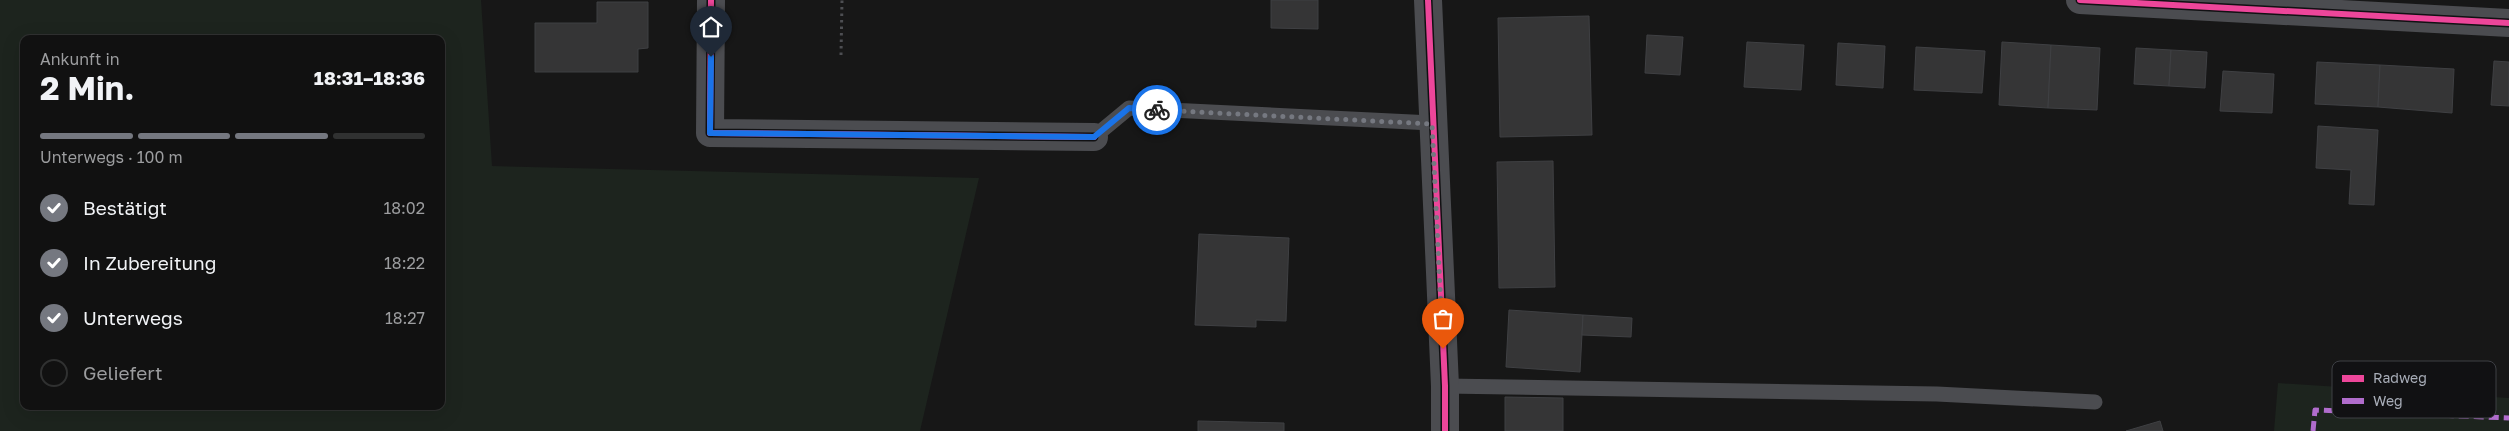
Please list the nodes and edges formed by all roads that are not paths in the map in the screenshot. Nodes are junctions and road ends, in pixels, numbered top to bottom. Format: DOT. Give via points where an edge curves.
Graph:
graph roads {
  1 [pos="711,0"];
  2 [pos="1428,0"];
  3 [pos="2080,0"];
  4 [pos="2509,23"];
  5 [pos="1432,124"];
  6 [pos="1094,137"];
  7 [pos="1445,386"];
  8 [pos="2096,402"];
  9 [pos="1445,431"];
  1 -- 6 [label="street" via="710,133"];
  2 -- 5 [label="street"];
  3 -- 4 [label="street"];
  5 -- 6 [label="lane" via="1129,108"];
  5 -- 7 [label="street"];
  7 -- 8 [label="lane" via="1937,394"];
  7 -- 9 [label="street"];
}
